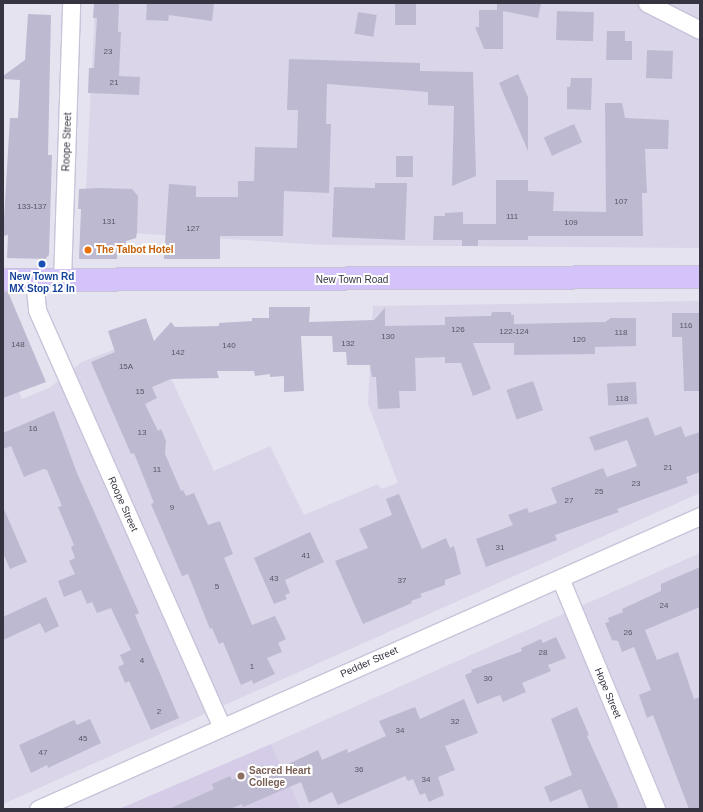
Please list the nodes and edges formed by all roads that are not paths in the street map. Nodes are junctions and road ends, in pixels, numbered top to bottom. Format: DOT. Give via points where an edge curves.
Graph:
graph roads {
  1 [pos="71,3"];
  2 [pos="647,3"];
  3 [pos="700,30"];
  4 [pos="700,277"];
  5 [pos="3,280"];
  6 [pos="34,280"];
  7 [pos="62,280"];
  8 [pos="700,516"];
  9 [pos="560,578"];
  10 [pos="221,726"];
  11 [pos="38,809"];
  12 [pos="656,809"];
  1 -- 7 [label="street, Roope Street"];
  2 -- 3 [label="street"];
  4 -- 7 [label="main road, New Town Road"];
  5 -- 6 [label="main road, New Town Road"];
  6 -- 7 [label="main road, New Town Road"];
  6 -- 10 [label="street, Roope Street" via="37,310"];
  8 -- 9 [label="street, Pedder Street"];
  9 -- 10 [label="street, Pedder Street"];
  9 -- 12 [label="street, Hope Street"];
  10 -- 11 [label="street, Pedder Street"];
}
